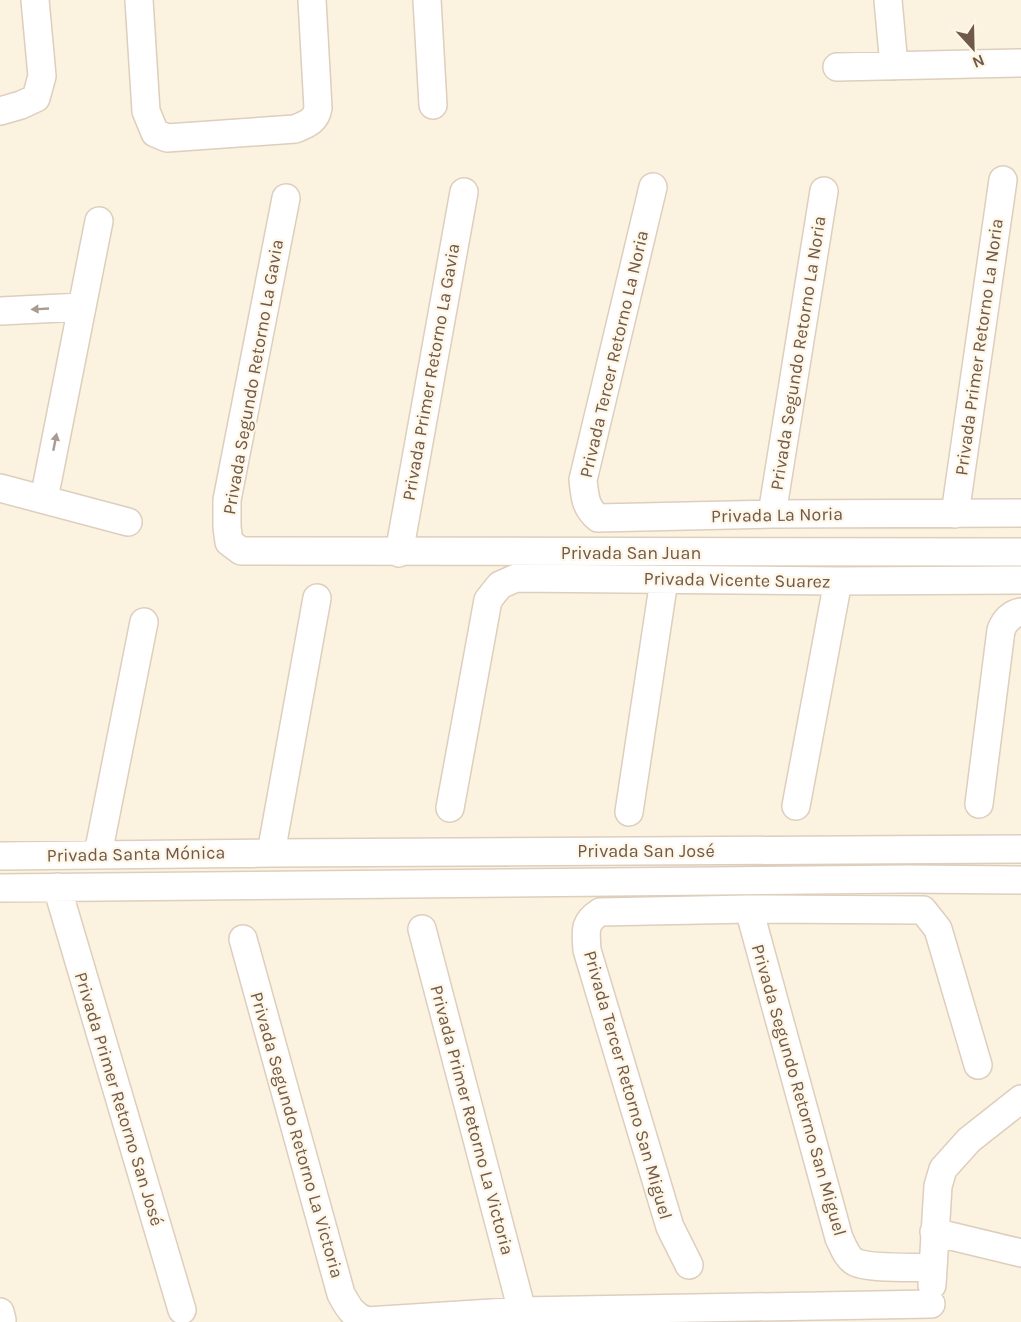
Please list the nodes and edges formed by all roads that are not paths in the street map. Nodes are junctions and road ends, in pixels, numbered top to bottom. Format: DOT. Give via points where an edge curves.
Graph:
graph roads {
  1 [pos="35,0"];
  2 [pos="139,0"];
  3 [pos="312,0"];
  4 [pos="427,0"];
  5 [pos="888,0"];
  6 [pos="1021,63"];
  7 [pos="894,66"];
  8 [pos="837,68"];
  9 [pos="433,105"];
  10 [pos="0,111"];
  11 [pos="1003,180"];
  12 [pos="653,187"];
  13 [pos="824,191"];
  14 [pos="464,192"];
  15 [pos="286,198"];
  16 [pos="99,221"];
  17 [pos="81,307"];
  18 [pos="0,311"];
  19 [pos="0,488"];
  20 [pos="44,500"];
  21 [pos="1021,513"];
  22 [pos="772,514"];
  23 [pos="956,514"];
  24 [pos="598,518"];
  25 [pos="128,522"];
  26 [pos="241,551"];
  27 [pos="1021,552"];
  28 [pos="399,553"];
  29 [pos="664,580"];
  30 [pos="1017,580"];
  31 [pos="838,581"];
  32 [pos="317,598"];
  33 [pos="1021,612"];
  34 [pos="144,621"];
  35 [pos="979,804"];
  36 [pos="796,806"];
  37 [pos="450,808"];
  38 [pos="629,812"];
  39 [pos="1021,849"];
  40 [pos="271,853"];
  41 [pos="98,854"];
  42 [pos="0,856"];
  43 [pos="1021,880"];
  44 [pos="57,887"];
  45 [pos="0,888"];
  46 [pos="749,909"];
  47 [pos="422,929"];
  48 [pos="243,939"];
  49 [pos="978,1065"];
  50 [pos="1021,1099"];
  51 [pos="934,1232"];
  52 [pos="1021,1253"];
  53 [pos="689,1265"];
  54 [pos="932,1268"];
  55 [pos="182,1310"];
  56 [pos="522,1311"];
  57 [pos="932,1313"];
  58 [pos="367,1321"];
  1 -- 10 [label="street" via="42,76 36,98"];
  2 -- 3 [label="street" via="146,111 155,132 167,138 295,129 317,117"];
  4 -- 9 [label="street"];
  5 -- 7 [label="street"];
  6 -- 7 [label="street"];
  7 -- 8 [label="street"];
  11 -- 23 [label="street, Privada Primer Retorno La Noria"];
  12 -- 24 [label="street, Privada Tercer Retorno La Noria" via="583,480 585,501"];
  13 -- 22 [label="street, Privada Segundo Retorno La Noria"];
  14 -- 28 [label="street, Privada Primer Retorno La Gavia"];
  15 -- 26 [label="street, Privada Segundo Retorno La Gavia" via="227,500 230,542"];
  16 -- 17 [label="street"];
  17 -- 18 [label="street, one-way"];
  20 -- 17 [label="street, one-way"];
  19 -- 20 [label="street"];
  20 -- 25 [label="street"];
  21 -- 23 [label="street, Privada La Noria"];
  22 -- 23 [label="street, Privada La Noria"];
  22 -- 24 [label="street, Privada La Noria"];
  26 -- 28 [label="street, Privada San Juan"];
  27 -- 28 [label="street, Privada San Juan"];
  29 -- 31 [label="street, Privada Vicente Suarez"];
  29 -- 37 [label="street, Privada Vicente Suarez" via="516,578 500,585 488,600"];
  29 -- 38 [label="street"];
  30 -- 31 [label="street, Privada Vicente Suarez"];
  31 -- 36 [label="street"];
  32 -- 40 [label="street"];
  33 -- 35 [label="street" via="1005,622 1001,630"];
  34 -- 41 [label="street"];
  39 -- 40 [label="street, Privada San José"];
  40 -- 41 [label="street, Privada Santa Mónica"];
  41 -- 42 [label="street, Privada Santa Mónica"];
  43 -- 44 [label="street"];
  44 -- 45 [label="street"];
  44 -- 55 [label="street, Privada Primer Retorno San José"];
  46 -- 49 [label="street" via="922,910 938,929"];
  46 -- 53 [label="street, Privada Tercer Retorno San Miguel" via="600,912 590,919 586,931 587,950 670,1227"];
  46 -- 54 [label="street, Privada Segundo Retorno San Miguel" via="839,1238 847,1254 855,1262 870,1265"];
  47 -- 56 [label="street, Privada Primer Retorno La Victoria"];
  48 -- 58 [label="street, Privada Segundo Retorno La Victoria" via="341,1294 357,1318"];
  50 -- 51 [label="street" via="969,1140 943,1169"];
  51 -- 52 [label="street"];
  51 -- 54 [label="street"];
  54 -- 57 [label="street"];
  56 -- 57 [label="street"];
  56 -- 58 [label="street"];
}
